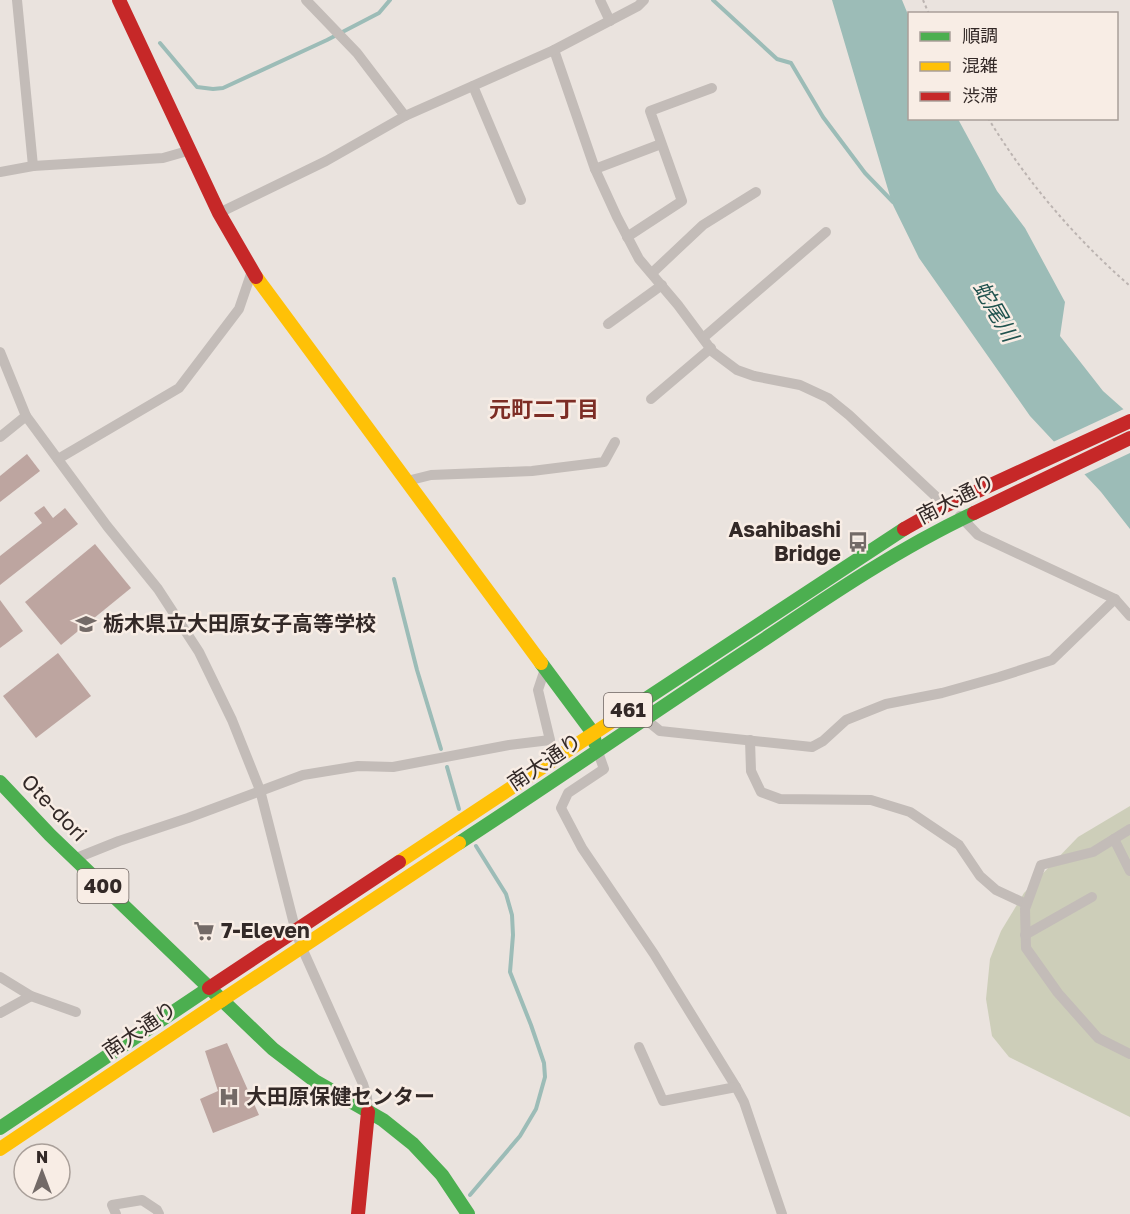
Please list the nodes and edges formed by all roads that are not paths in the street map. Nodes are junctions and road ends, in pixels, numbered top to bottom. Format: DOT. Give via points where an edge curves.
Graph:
graph roads {
  1 [pos="17,0"];
  2 [pos="119,0"];
  3 [pos="306,0"];
  4 [pos="600,0"];
  5 [pos="644,0"];
  6 [pos="610,21"];
  7 [pos="554,50"];
  8 [pos="473,86"];
  9 [pos="712,88"];
  10 [pos="405,116"];
  11 [pos="662,144"];
  12 [pos="191,150"];
  13 [pos="33,166"];
  14 [pos="595,170"];
  15 [pos="0,172"];
  16 [pos="756,192"];
  17 [pos="521,200"];
  18 [pos="219,213"];
  19 [pos="826,232"];
  20 [pos="627,237"];
  21 [pos="252,271"];
  22 [pos="652,273"];
  23 [pos="662,285"];
  24 [pos="608,324"];
  25 [pos="703,338"];
  26 [pos="711,348"];
  27 [pos="0,352"];
  28 [pos="651,399"];
  29 [pos="26,416"];
  30 [pos="1130,421"];
  31 [pos="0,436"];
  32 [pos="1130,438"];
  33 [pos="615,442"];
  34 [pos="58,459"];
  35 [pos="407,481"];
  36 [pos="945,506"];
  37 [pos="963,518"];
  38 [pos="1115,599"];
  39 [pos="1130,616"];
  40 [pos="545,669"];
  41 [pos="644,718"];
  42 [pos="593,733"];
  43 [pos="750,740"];
  44 [pos="598,752"];
  45 [pos="0,783"];
  46 [pos="260,790"];
  47 [pos="1130,829"];
  48 [pos="1114,838"];
  49 [pos="74,859"];
  50 [pos="1130,871"];
  51 [pos="1092,897"];
  52 [pos="1026,904"];
  53 [pos="296,932"];
  54 [pos="1025,934"];
  55 [pos="302,948"];
  56 [pos="0,977"];
  57 [pos="209,988"];
  58 [pos="31,996"];
  59 [pos="222,1000"];
  60 [pos="76,1012"];
  61 [pos="0,1013"];
  62 [pos="639,1047"];
  63 [pos="1130,1054"];
  64 [pos="735,1087"];
  65 [pos="368,1112"];
  66 [pos="0,1128"];
  67 [pos="0,1149"];
  68 [pos="116,1214"];
  69 [pos="159,1214"];
  70 [pos="358,1214"];
  71 [pos="468,1214"];
  72 [pos="782,1214"];
  1 -- 13 [label="street"];
  2 -- 12 [label="main road"];
  3 -- 10 [label="street" via="357,53"];
  4 -- 6 [label="street"];
  5 -- 6 [label="street"];
  6 -- 7 [label="street"];
  7 -- 8 [label="street"];
  7 -- 14 [label="street"];
  8 -- 10 [label="street"];
  8 -- 17 [label="street"];
  9 -- 11 [label="street" via="650,111"];
  10 -- 18 [label="street" via="326,161"];
  11 -- 14 [label="street"];
  11 -- 20 [label="street" via="682,201"];
  12 -- 13 [label="street" via="163,158"];
  12 -- 18 [label="main road"];
  13 -- 15 [label="street"];
  14 -- 20 [label="street"];
  16 -- 22 [label="street" via="704,225"];
  18 -- 21 [label="main road"];
  19 -- 25 [label="street"];
  20 -- 22 [label="street"];
  21 -- 34 [label="street" via="239,309 179,388"];
  21 -- 35 [label="main road"];
  22 -- 23 [label="street"];
  23 -- 24 [label="street"];
  23 -- 25 [label="street"];
  25 -- 26 [label="street"];
  26 -- 28 [label="street"];
  26 -- 36 [label="street" via="737,370 800,385 828,398"];
  27 -- 29 [label="street"];
  29 -- 31 [label="street"];
  29 -- 34 [label="street"];
  30 -- 36 [label="main road, 南大通り / 461"];
  32 -- 37 [label="main road, 南大通り / 461"];
  33 -- 35 [label="street" via="604,462 532,471 431,475"];
  34 -- 46 [label="street" via="158,589 199,652"];
  35 -- 40 [label="main road"];
  36 -- 37 [label="street"];
  36 -- 42 [label="main road, 南大通り / 461" via="893,535"];
  37 -- 38 [label="street" via="978,535"];
  37 -- 41 [label="main road, 南大通り / 461" via="852,580"];
  38 -- 39 [label="street"];
  38 -- 43 [label="street" via="1052,660 965,687 886,704 846,720 812,747"];
  40 -- 42 [label="main road"];
  40 -- 46 [label="street" via="538,690 550,740 393,766 358,766 303,776"];
  41 -- 43 [label="street" via="660,731"];
  41 -- 44 [label="main road, 南大通り / 461"];
  42 -- 44 [label="main road"];
  42 -- 53 [label="main road, 南大通り / 461"];
  43 -- 52 [label="street" via="752,771 761,792 780,799 871,801 910,812 959,845 980,876 996,890"];
  44 -- 55 [label="main road, 南大通り / 461"];
  44 -- 64 [label="street" via="604,769 568,793 561,808 582,848 654,954"];
  45 -- 49 [label="main road, Ote-dori / 400"];
  46 -- 49 [label="street"];
  46 -- 53 [label="street"];
  47 -- 48 [label="street"];
  48 -- 50 [label="street"];
  48 -- 52 [label="street" via="1093,852 1041,865"];
  49 -- 57 [label="main road, Ote-dori / 400"];
  51 -- 54 [label="street"];
  52 -- 54 [label="street"];
  53 -- 55 [label="street"];
  53 -- 57 [label="main road, 南大通り / 461"];
  54 -- 63 [label="street" via="1026,948 1058,993 1098,1038"];
  55 -- 59 [label="main road, 南大通り / 461"];
  55 -- 65 [label="street" via="363,1084"];
  56 -- 58 [label="street"];
  57 -- 59 [label="main road, 400"];
  57 -- 66 [label="main road, 南大通り"];
  58 -- 60 [label="street"];
  58 -- 61 [label="street"];
  59 -- 65 [label="main road, 400" via="293,1065"];
  59 -- 67 [label="main road, 南大通り"];
  62 -- 64 [label="street" via="663,1101"];
  64 -- 72 [label="street" via="744,1102"];
  65 -- 70 [label="main road"];
  65 -- 71 [label="main road, 400" via="398,1131 426,1157"];
  68 -- 69 [label="street" via="112,1205 142,1200"];
}
